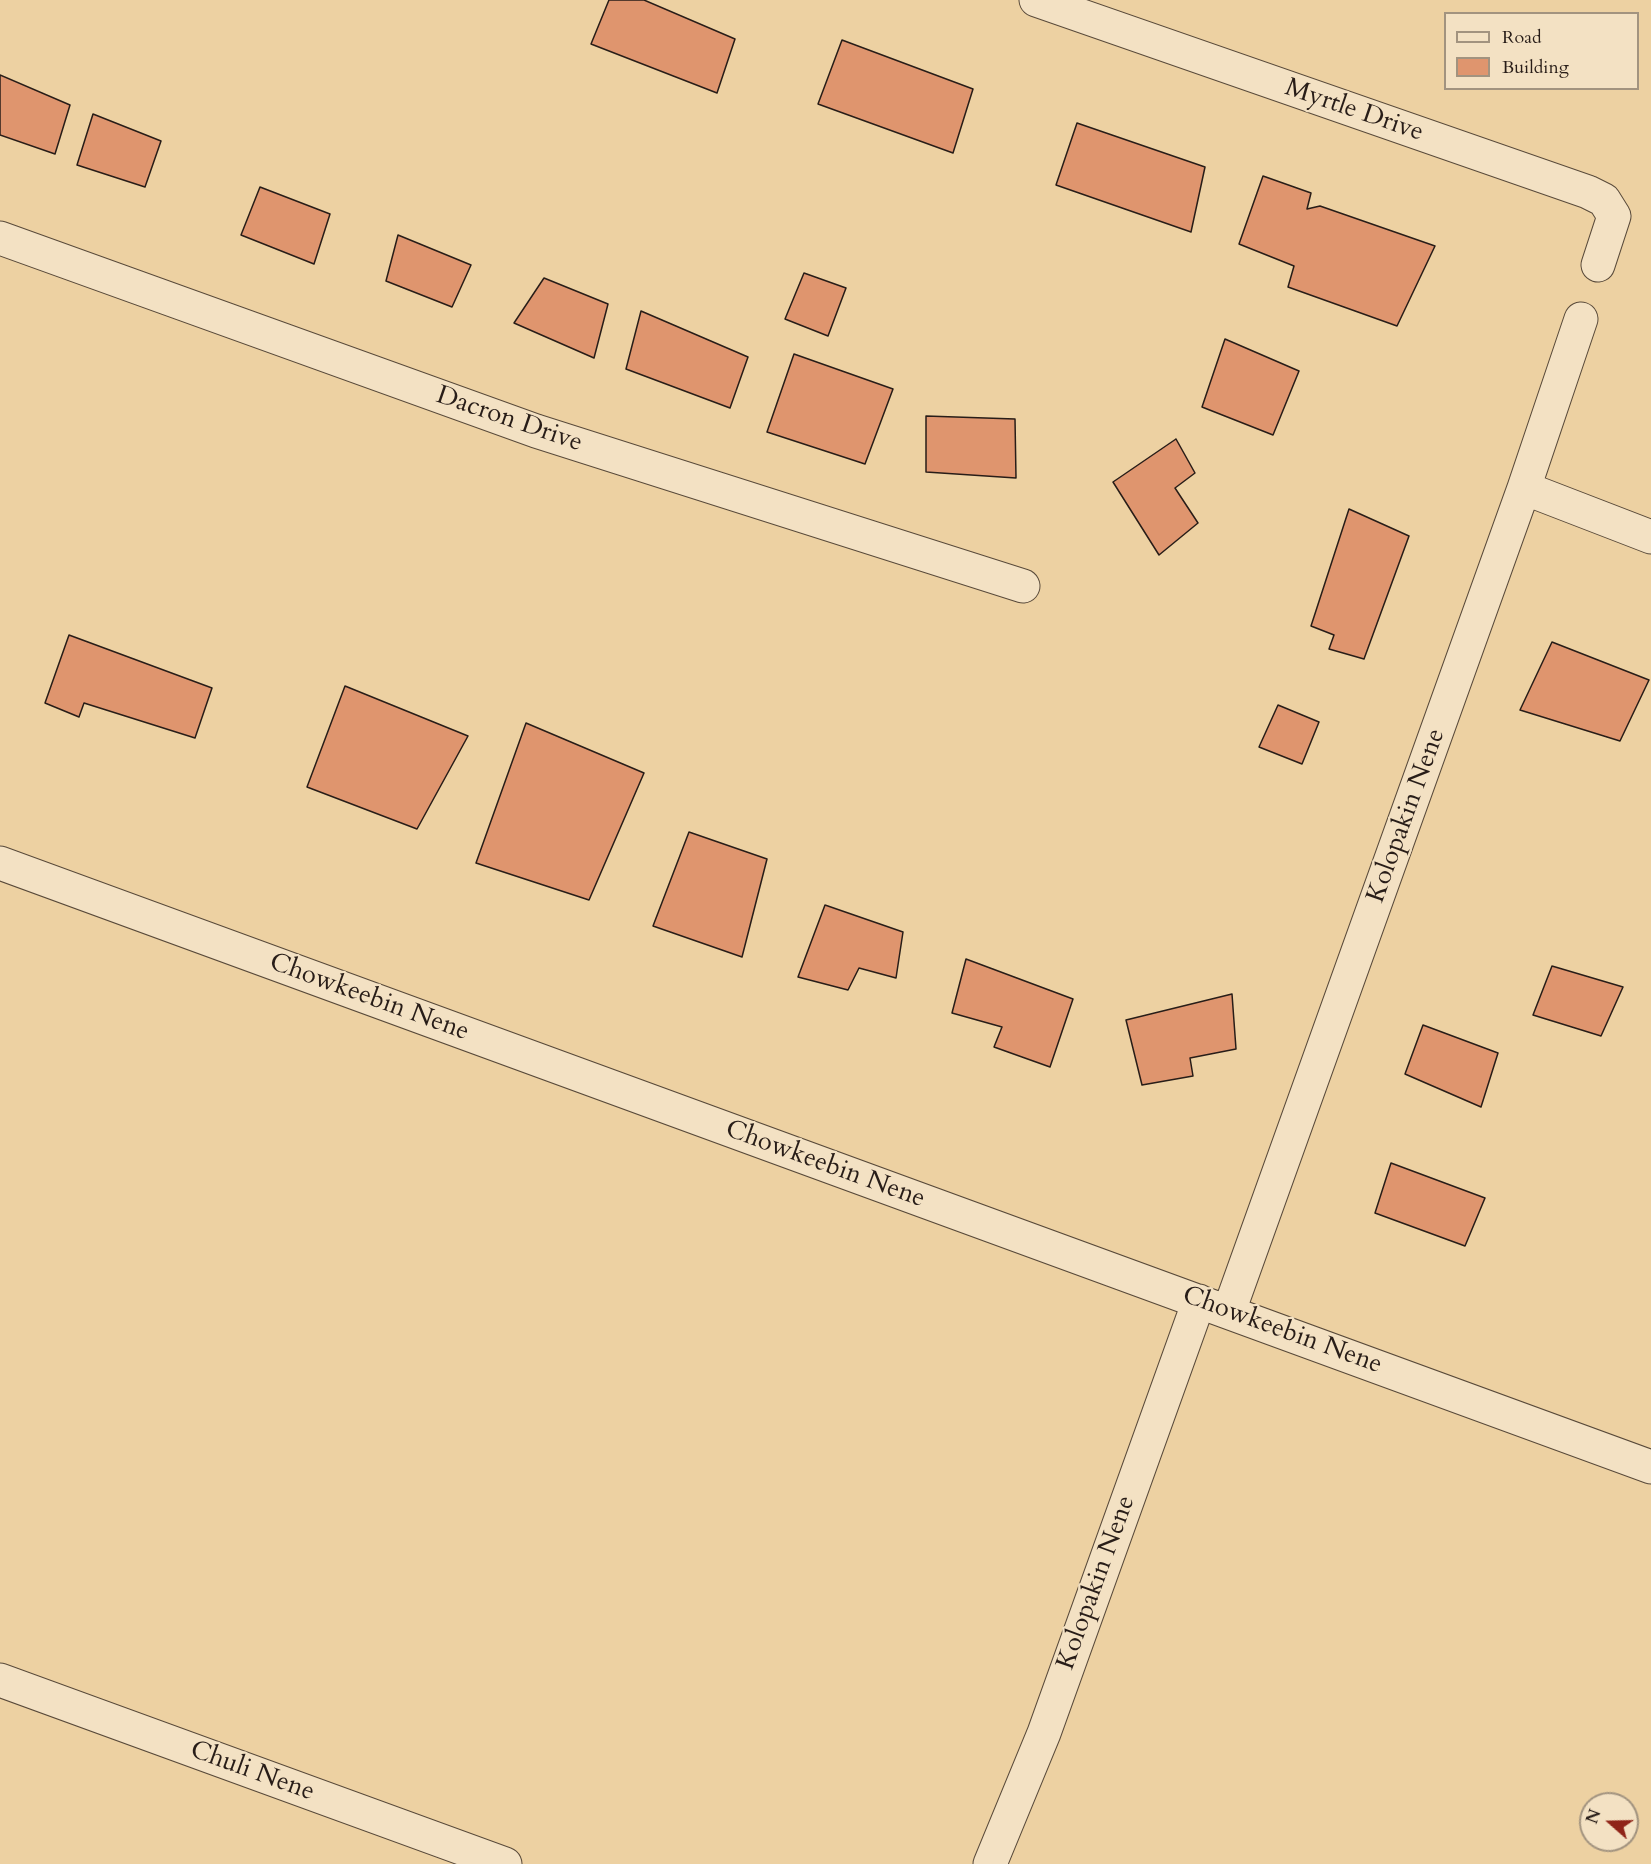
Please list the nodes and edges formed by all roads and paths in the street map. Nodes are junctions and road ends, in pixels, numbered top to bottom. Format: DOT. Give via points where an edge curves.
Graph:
graph roads {
  1 [pos="1036,0"];
  2 [pos="0,238"];
  3 [pos="1598,265"];
  4 [pos="1581,319"];
  5 [pos="1524,488"];
  6 [pos="1651,537"];
  7 [pos="1023,586"];
  8 [pos="0,863"];
  9 [pos="1214,1306"];
  10 [pos="1651,1467"];
  11 [pos="0,1680"];
  12 [pos="504,1864"];
  13 [pos="990,1864"];
  1 -- 3 [label="street, Myrtle Drive" via="1588,192 1604,200 1614,216"];
  2 -- 7 [label="street, Dacron Drive" via="536,431"];
  4 -- 5 [label="street, Kolopakin Nene"];
  5 -- 6 [label="street"];
  5 -- 9 [label="street, Kolopakin Nene"];
  8 -- 9 [label="street, Chowkeebin Nene"];
  9 -- 10 [label="street, Chowkeebin Nene"];
  9 -- 13 [label="street, Kolopakin Nene"];
  11 -- 12 [label="street, Chuli Nene"];
}
